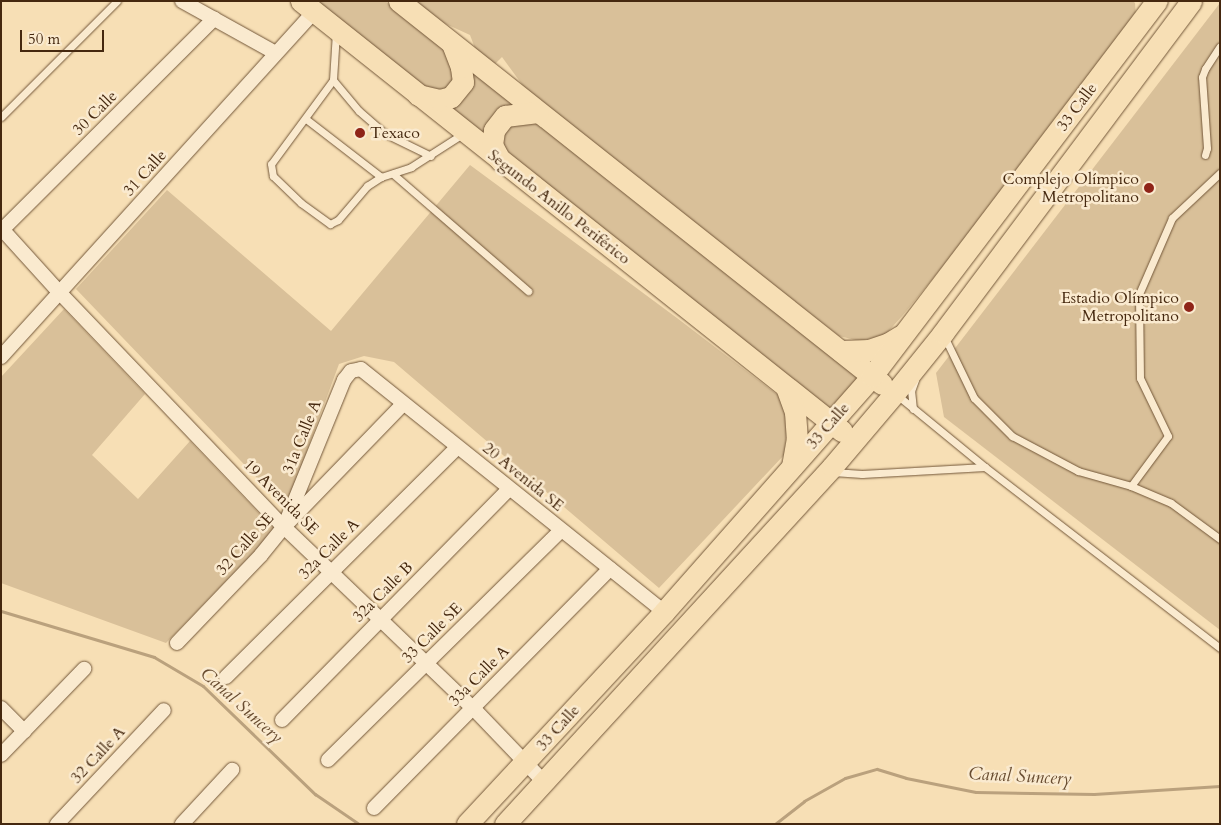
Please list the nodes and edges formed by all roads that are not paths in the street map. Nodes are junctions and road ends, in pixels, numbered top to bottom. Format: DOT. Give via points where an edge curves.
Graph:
graph roads {
  1 [pos="117,1"];
  2 [pos="182,1"];
  3 [pos="399,1"];
  4 [pos="1191,1"];
  5 [pos="1151,3"];
  6 [pos="307,6"];
  7 [pos="214,19"];
  8 [pos="336,30"];
  9 [pos="451,43"];
  10 [pos="1158,44"];
  11 [pos="1220,46"];
  12 [pos="276,53"];
  13 [pos="333,80"];
  14 [pos="418,95"];
  15 [pos="538,112"];
  16 [pos="1,116"];
  17 [pos="306,119"];
  18 [pos="466,132"];
  19 [pos="1205,155"];
  20 [pos="431,156"];
  21 [pos="500,160"];
  22 [pos="1220,173"];
  23 [pos="393,174"];
  24 [pos="381,177"];
  25 [pos="2,229"];
  26 [pos="528,290"];
  27 [pos="60,293"];
  28 [pos="907,332"];
  29 [pos="943,333"];
  30 [pos="3,353"];
  31 [pos="924,357"];
  32 [pos="856,364"];
  33 [pos="361,369"];
  34 [pos="786,387"];
  35 [pos="894,394"];
  36 [pos="403,404"];
  37 [pos="913,409"];
  38 [pos="825,418"];
  39 [pos="854,441"];
  40 [pos="457,448"];
  41 [pos="985,467"];
  42 [pos="791,469"];
  43 [pos="827,472"];
  44 [pos="1131,486"];
  45 [pos="509,489"];
  46 [pos="284,527"];
  47 [pos="560,530"];
  48 [pos="1220,539"];
  49 [pos="610,568"];
  50 [pos="331,571"];
  51 [pos="664,612"];
  52 [pos="381,619"];
  53 [pos="177,643"];
  54 [pos="1220,648"];
  55 [pos="427,663"];
  56 [pos="84,669"];
  57 [pos="226,677"];
  58 [pos="1,708"];
  59 [pos="473,708"];
  60 [pos="164,710"];
  61 [pos="282,720"];
  62 [pos="24,731"];
  63 [pos="1,755"];
  64 [pos="328,760"];
  65 [pos="525,763"];
  66 [pos="232,770"];
  67 [pos="544,782"];
  68 [pos="374,808"];
  69 [pos="57,824"];
  70 [pos="182,824"];
  71 [pos="467,824"];
  72 [pos="504,824"];
  1 -- 16 [label="lane"];
  2 -- 7 [label="street"];
  3 -- 9 [label="main road"];
  4 -- 10 [label="main road, 33 Calle"];
  5 -- 10 [label="main road"];
  5 -- 28 [label="main road, 33 Calle"];
  6 -- 8 [label="main road, Segundo Anillo Periférico"];
  6 -- 12 [label="street, 31 Calle"];
  7 -- 12 [label="street"];
  7 -- 25 [label="street, 30 Calle"];
  8 -- 13 [label="lane"];
  8 -- 14 [label="main road, Segundo Anillo Periférico"];
  9 -- 14 [label="main road" via="461,67 462,82 451,97 440,100"];
  9 -- 15 [label="main road"];
  10 -- 29 [label="main road, 33 Calle"];
  11 -- 19 [label="lane" via="1202,77"];
  12 -- 27 [label="street, 31 Calle"];
  13 -- 17 [label="lane"];
  13 -- 20 [label="lane" via="359,111 384,133"];
  14 -- 18 [label="main road, Segundo Anillo Periférico"];
  15 -- 21 [label="main road" via="505,116 494,130 492,145"];
  15 -- 32 [label="main road"];
  17 -- 24 [label="lane"];
  17 -- 24 [label="lane" via="272,164 273,176 301,203 330,224 338,220 367,186"];
  18 -- 20 [label="lane"];
  18 -- 21 [label="main road, Segundo Anillo Periférico"];
  20 -- 23 [label="lane"];
  21 -- 34 [label="main road, Segundo Anillo Periférico"];
  22 -- 44 [label="lane" via="1172,218 1139,294 1140,378 1168,436"];
  23 -- 24 [label="lane"];
  23 -- 26 [label="lane"];
  25 -- 27 [label="street, 19 Avenida SE"];
  27 -- 30 [label="street, 31 Calle"];
  27 -- 46 [label="street, 19 Avenida SE"];
  28 -- 32 [label="main road, 33 Calle"];
  28 -- 32 [label="main road" via="869,350"];
  29 -- 31 [label="main road, 33 Calle"];
  29 -- 44 [label="lane" via="974,398 1012,436 1078,471"];
  31 -- 35 [label="main road, 33 Calle"];
  31 -- 37 [label="lane" via="912,392"];
  32 -- 35 [label="main road"];
  32 -- 38 [label="main road, 33 Calle"];
  33 -- 36 [label="street, 20 Avenida SE"];
  33 -- 46 [label="street, 31a Calle A" via="351,371 344,380"];
  34 -- 38 [label="main road, Segundo Anillo Periférico"];
  34 -- 42 [label="main road" via="795,412 797,438"];
  35 -- 37 [label="lane"];
  35 -- 39 [label="main road, 33 Calle"];
  36 -- 40 [label="street, 20 Avenida SE"];
  36 -- 46 [label="street, 32 Calle SE"];
  37 -- 41 [label="lane"];
  38 -- 39 [label="main road, Segundo Anillo Periférico"];
  38 -- 42 [label="main road, 33 Calle"];
  39 -- 43 [label="main road, 33 Calle"];
  40 -- 45 [label="street, 20 Avenida SE"];
  40 -- 50 [label="street, 32a Calle A"];
  41 -- 43 [label="lane" via="862,474"];
  41 -- 54 [label="lane"];
  42 -- 51 [label="main road, 33 Calle"];
  43 -- 67 [label="main road, 33 Calle"];
  44 -- 48 [label="lane" via="1170,502"];
  45 -- 47 [label="street, 20 Avenida SE"];
  45 -- 52 [label="street, 32a Calle B"];
  46 -- 50 [label="street, 19 Avenida SE"];
  46 -- 53 [label="street, 32 Calle SE" via="262,555"];
  47 -- 49 [label="street, 20 Avenida SE"];
  47 -- 55 [label="street, 33 Calle SE"];
  49 -- 51 [label="street, 20 Avenida SE"];
  49 -- 59 [label="street, 33a Calle A"];
  50 -- 52 [label="street, 19 Avenida SE"];
  50 -- 57 [label="street, 32a Calle A"];
  51 -- 65 [label="main road, 33 Calle"];
  52 -- 55 [label="street, 19 Avenida SE"];
  52 -- 61 [label="street, 32a Calle B"];
  55 -- 59 [label="street, 19 Avenida SE"];
  55 -- 64 [label="street, 33 Calle SE"];
  56 -- 62 [label="street"];
  58 -- 62 [label="street"];
  59 -- 65 [label="street, 19 Avenida SE"];
  59 -- 68 [label="street, 33a Calle A"];
  60 -- 69 [label="street, 32 Calle A"];
  62 -- 63 [label="street"];
  65 -- 67 [label="street, 19 Avenida SE"];
  65 -- 71 [label="main road, 33 Calle"];
  66 -- 70 [label="street"];
  67 -- 72 [label="main road, 33 Calle"];
}
